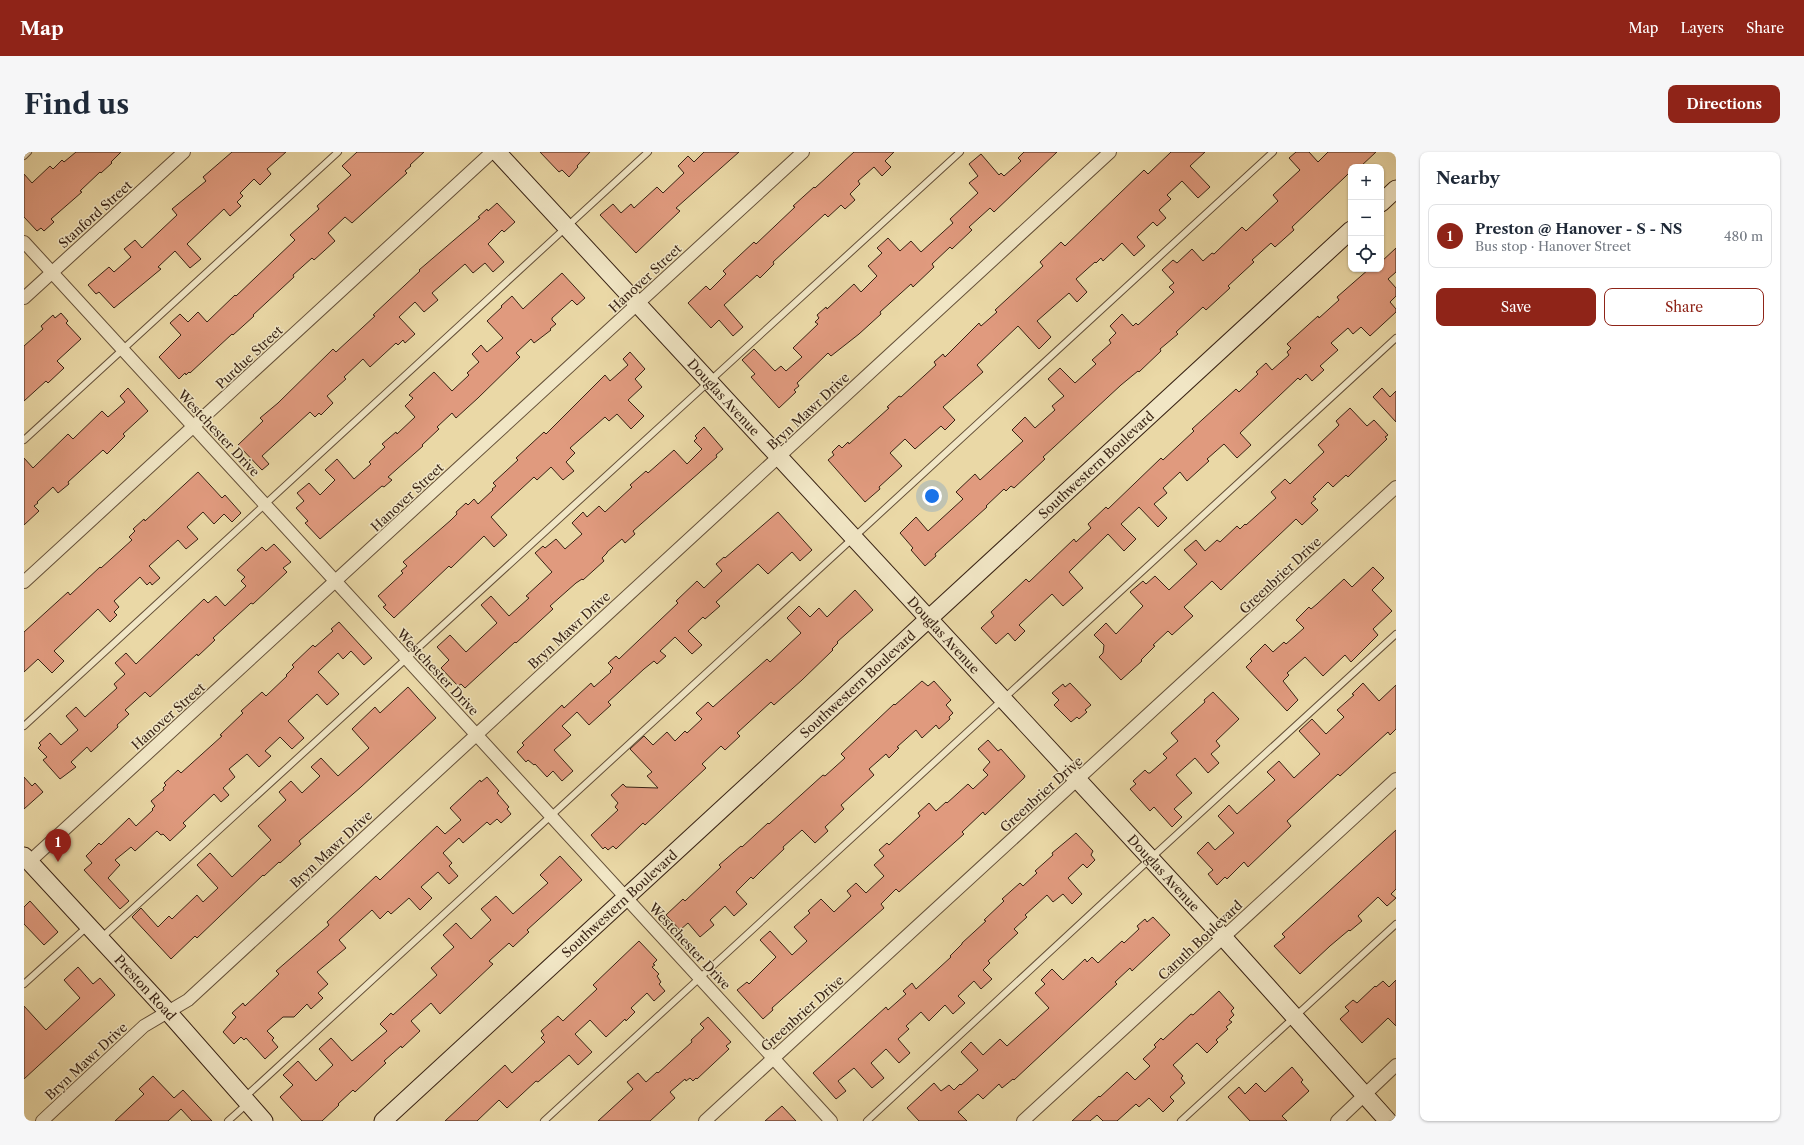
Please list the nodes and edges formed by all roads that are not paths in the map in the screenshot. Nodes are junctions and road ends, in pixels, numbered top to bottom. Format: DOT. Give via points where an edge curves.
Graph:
graph roads {
  1 [pos="28,152"];
  2 [pos="184,152"];
  3 [pos="338,152"];
  4 [pos="492,152"];
  5 [pos="497,152"];
  6 [pos="648,152"];
  7 [pos="803,152"];
  8 [pos="960,152"];
  9 [pos="1110,152"];
  10 [pos="1273,152"];
  11 [pos="24,156"];
  12 [pos="1396,189"];
  13 [pos="1384,200"];
  14 [pos="567,226"];
  15 [pos="1348,233"];
  16 [pos="24,242"];
  17 [pos="52,272"];
  18 [pos="24,298"];
  19 [pos="638,303"];
  20 [pos="1396,338"];
  21 [pos="123,349"];
  22 [pos="710,381"];
  23 [pos="194,427"];
  24 [pos="24,440"];
  25 [pos="779,456"];
  26 [pos="1396,487"];
  27 [pos="266,505"];
  28 [pos="853,537"];
  29 [pos="24,582"];
  30 [pos="336,582"];
  31 [pos="929,620"];
  32 [pos="1396,634"];
  33 [pos="407,658"];
  34 [pos="1003,700"];
  35 [pos="24,726"];
  36 [pos="476,734"];
  37 [pos="1078,780"];
  38 [pos="1396,780"];
  39 [pos="551,816"];
  40 [pos="26,859"];
  41 [pos="1150,859"];
  42 [pos="626,897"];
  43 [pos="1396,924"];
  44 [pos="88,926"];
  45 [pos="1224,938"];
  46 [pos="99,939"];
  47 [pos="699,977"];
  48 [pos="24,984"];
  49 [pos="168,1012"];
  50 [pos="1294,1016"];
  51 [pos="773,1058"];
  52 [pos="1396,1065"];
  53 [pos="1364,1095"];
  54 [pos="246,1101"];
  55 [pos="42,1121"];
  56 [pos="228,1121"];
  57 [pos="264,1121"];
  58 [pos="382,1121"];
  59 [pos="544,1121"];
  60 [pos="705,1121"];
  61 [pos="831,1121"];
  62 [pos="867,1121"];
  63 [pos="1023,1121"];
  64 [pos="1181,1121"];
  65 [pos="1337,1121"];
  66 [pos="1388,1121"];
  1 -- 11 [label="lane"];
  2 -- 17 [label="street, Stanford Street"];
  3 -- 21 [label="lane"];
  4 -- 23 [label="street, Purdue Street"];
  5 -- 14 [label="street, Douglas Avenue"];
  6 -- 14 [label="lane"];
  7 -- 19 [label="street, Hanover Street"];
  8 -- 22 [label="lane"];
  9 -- 25 [label="street, Bryn Mawr Drive"];
  10 -- 28 [label="lane"];
  12 -- 13 [label="street"];
  14 -- 19 [label="street, Douglas Avenue"];
  14 -- 27 [label="lane"];
  15 -- 31 [label="street, Southwestern Boulevard"];
  16 -- 17 [label="street, Westchester Drive"];
  17 -- 18 [label="street, Stanford Street"];
  17 -- 21 [label="street, Westchester Drive"];
  19 -- 22 [label="street, Douglas Avenue"];
  19 -- 30 [label="street, Hanover Street"];
  20 -- 34 [label="lane"];
  21 -- 23 [label="street, Westchester Drive"];
  21 -- 24 [label="lane"];
  22 -- 25 [label="street, Douglas Avenue"];
  22 -- 33 [label="lane"];
  23 -- 27 [label="street, Westchester Drive"];
  23 -- 29 [label="street, Purdue Street"];
  25 -- 28 [label="street, Douglas Avenue"];
  25 -- 36 [label="street, Bryn Mawr Drive"];
  26 -- 37 [label="street, Greenbrier Drive"];
  27 -- 30 [label="street, Westchester Drive"];
  27 -- 35 [label="lane"];
  28 -- 31 [label="street, Douglas Avenue"];
  28 -- 39 [label="lane"];
  30 -- 33 [label="street, Westchester Drive"];
  30 -- 40 [label="street, Hanover Street"];
  31 -- 34 [label="street, Douglas Avenue"];
  31 -- 42 [label="street, Southwestern Boulevard"];
  32 -- 41 [label="lane"];
  33 -- 36 [label="street, Westchester Drive"];
  33 -- 46 [label="lane"];
  34 -- 37 [label="street, Douglas Avenue"];
  34 -- 47 [label="lane"];
  36 -- 39 [label="street, Westchester Drive"];
  36 -- 49 [label="street, Bryn Mawr Drive" via="188,1000"];
  37 -- 41 [label="street, Douglas Avenue"];
  37 -- 51 [label="street, Greenbrier Drive"];
  38 -- 45 [label="street, Caruth Boulevard"];
  39 -- 42 [label="street, Westchester Drive"];
  39 -- 54 [label="lane"];
  40 -- 44 [label="street, Preston Road"];
  41 -- 45 [label="street, Douglas Avenue"];
  41 -- 62 [label="lane"];
  42 -- 47 [label="street, Westchester Drive"];
  42 -- 58 [label="street, Southwestern Boulevard"];
  43 -- 50 [label="lane"];
  44 -- 46 [label="street, Preston Road"];
  44 -- 48 [label="lane"];
  45 -- 50 [label="street, Douglas Avenue"];
  45 -- 63 [label="street, Caruth Boulevard"];
  46 -- 49 [label="street, Preston Road"];
  47 -- 51 [label="street, Westchester Drive"];
  47 -- 59 [label="lane"];
  49 -- 54 [label="street, Preston Road"];
  49 -- 55 [label="street, Bryn Mawr Drive" via="144,1026"];
  50 -- 53 [label="street, Douglas Avenue"];
  50 -- 64 [label="lane"];
  51 -- 60 [label="street, Greenbrier Drive"];
  51 -- 61 [label="street, Westchester Drive"];
  52 -- 53 [label="street"];
  53 -- 65 [label="street"];
  53 -- 66 [label="street, Douglas Avenue"];
  54 -- 56 [label="lane"];
  54 -- 57 [label="street, Preston Road"];
}
